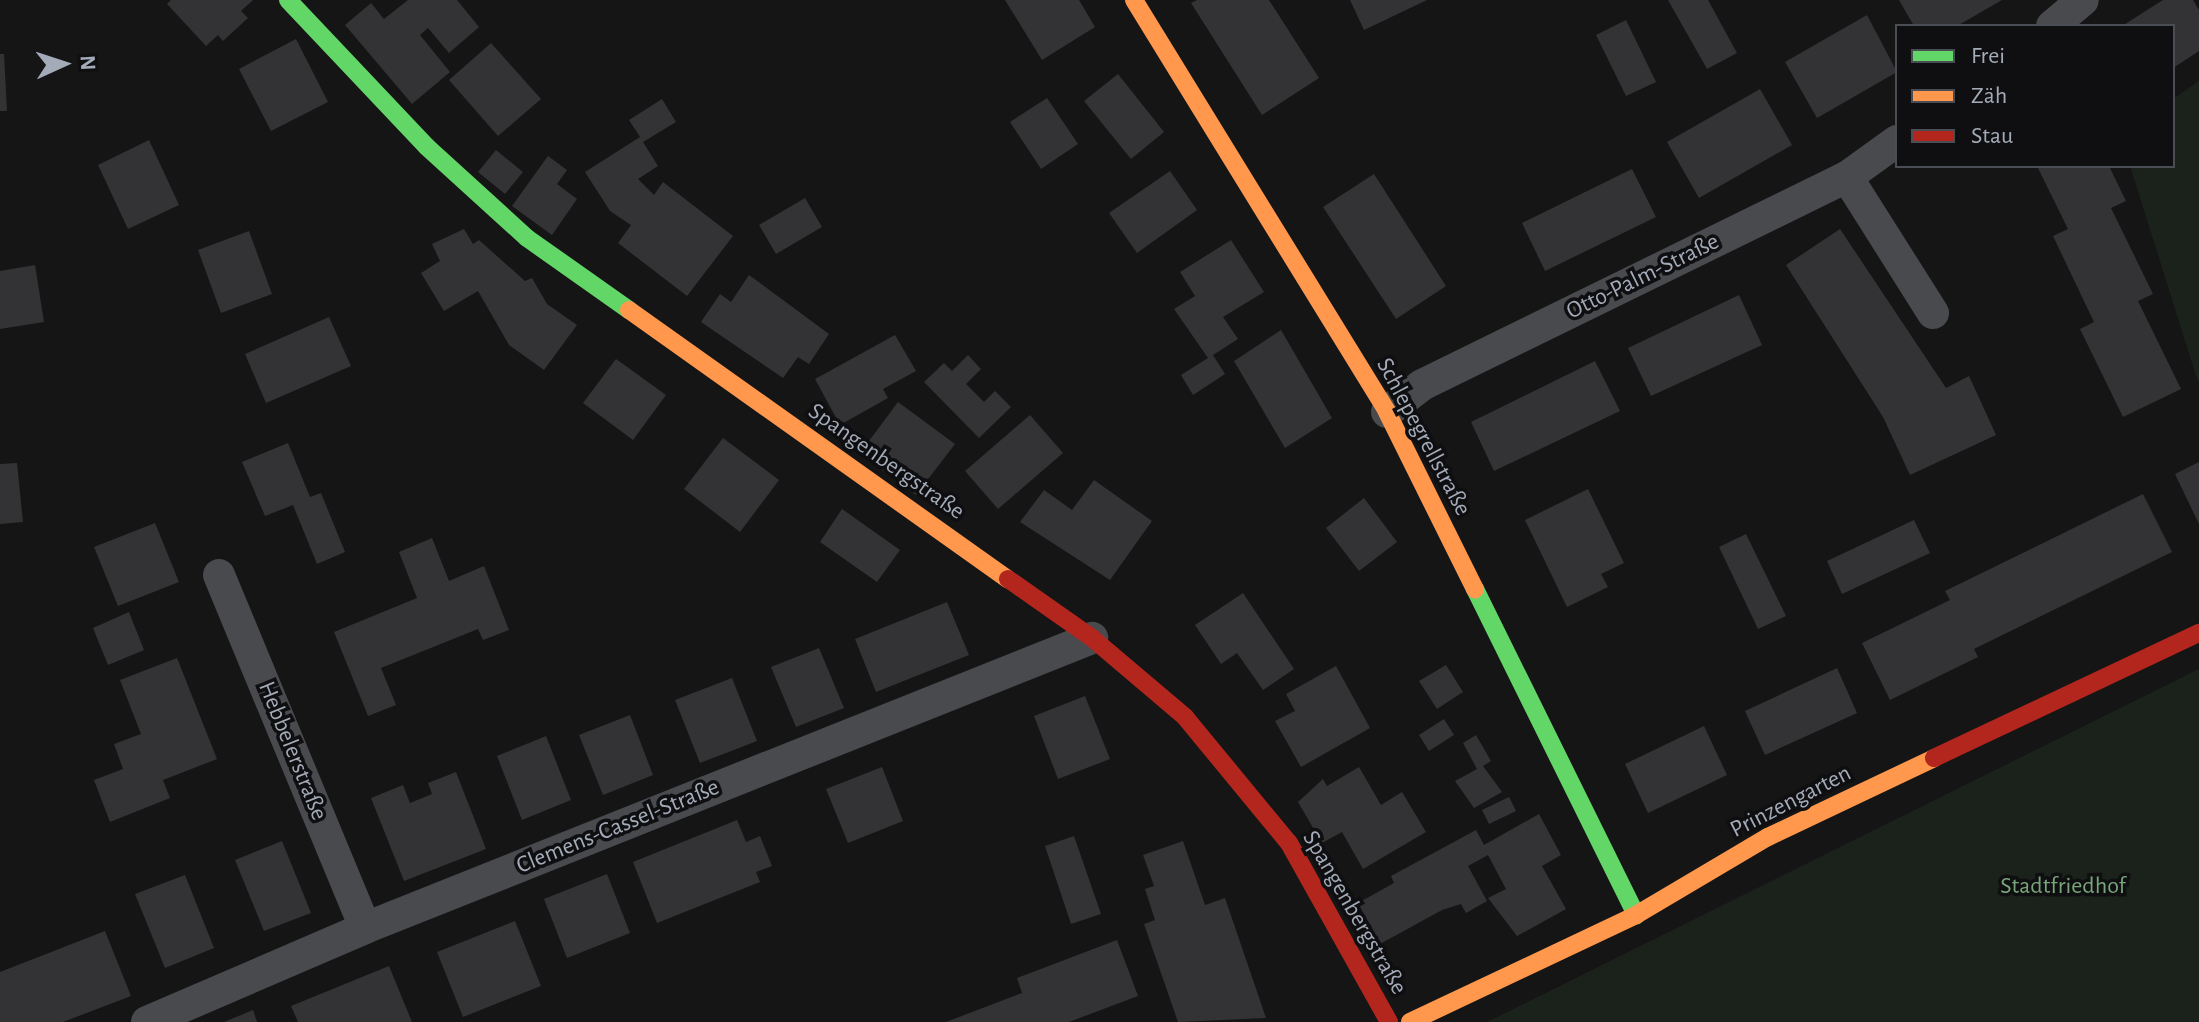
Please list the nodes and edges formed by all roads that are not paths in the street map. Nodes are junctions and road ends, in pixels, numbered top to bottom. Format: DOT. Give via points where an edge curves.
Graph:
graph roads {
  1 [pos="288,0"];
  2 [pos="1134,0"];
  3 [pos="2083,0"];
  4 [pos="2054,24"];
  5 [pos="1895,142"];
  6 [pos="1847,177"];
  7 [pos="1933,313"];
  8 [pos="1387,412"];
  9 [pos="219,575"];
  10 [pos="2199,633"];
  11 [pos="1092,638"];
  12 [pos="1636,915"];
  13 [pos="365,928"];
  14 [pos="147,1022"];
  15 [pos="1389,1022"];
  16 [pos="1410,1022"];
  1 -- 11 [label="street, Spangenbergstraße" via="427,147 527,238"];
  2 -- 8 [label="street, Schlepegrellstraße"];
  3 -- 4 [label="street"];
  5 -- 6 [label="street, Otto-Palm-Straße"];
  6 -- 7 [label="street"];
  6 -- 8 [label="street, Otto-Palm-Straße" via="1422,385"];
  8 -- 12 [label="street, Schlepegrellstraße"];
  9 -- 13 [label="street, Hebbelerstraße"];
  10 -- 12 [label="street, Prinzengarten" via="1768,837"];
  11 -- 13 [label="street, Clemens-Cassel-Straße"];
  11 -- 15 [label="street, Spangenbergstraße" via="1185,717 1289,843"];
  12 -- 16 [label="street, Prinzengarten"];
  13 -- 14 [label="street, Clemens-Cassel-Straße"];
}
